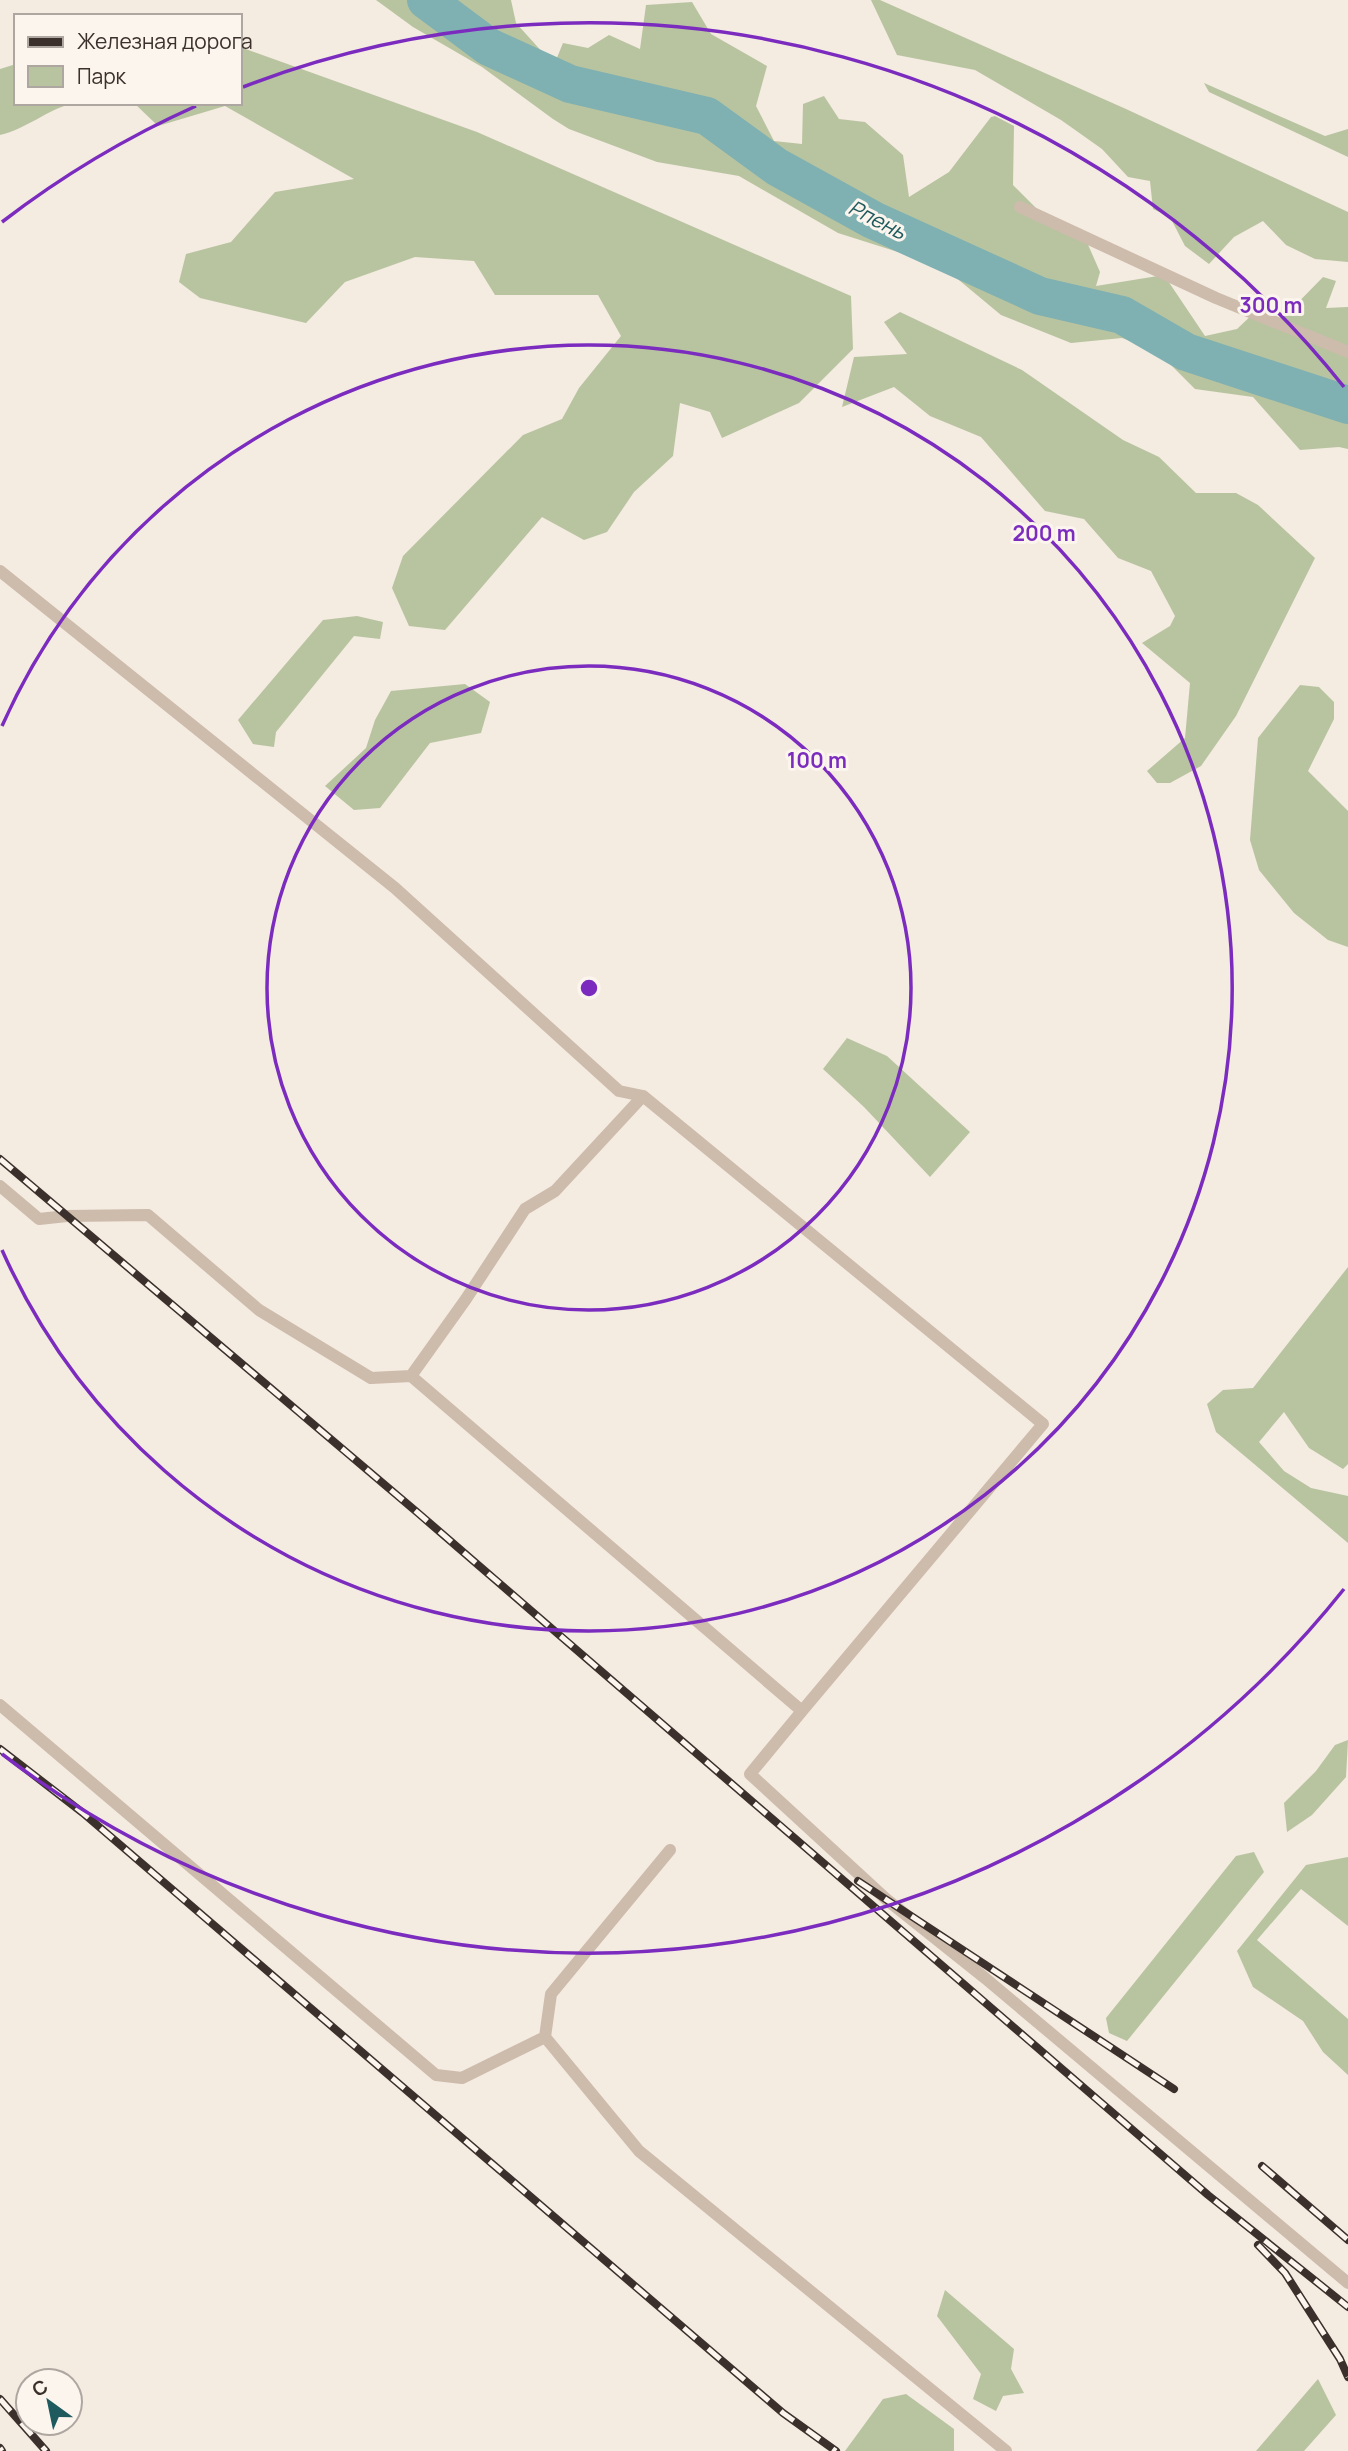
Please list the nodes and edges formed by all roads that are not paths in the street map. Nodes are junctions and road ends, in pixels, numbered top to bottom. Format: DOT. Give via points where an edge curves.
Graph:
graph roads {
  1 [pos="1020,207"];
  2 [pos="1348,352"];
  3 [pos="0,571"];
  4 [pos="643,1096"];
  5 [pos="0,1186"];
  6 [pos="411,1377"];
  7 [pos="0,1705"];
  8 [pos="803,1711"];
  9 [pos="670,1850"];
  10 [pos="545,2037"];
  11 [pos="1348,2284"];
  12 [pos="1006,2451"];
  1 -- 2 [label="lane" via="1216,298"];
  3 -- 4 [label="lane" via="396,888 618,1091"];
  4 -- 6 [label="lane" via="555,1191 524,1209"];
  4 -- 8 [label="lane" via="1042,1424"];
  5 -- 6 [label="lane" via="39,1219 148,1214 259,1310 371,1378"];
  6 -- 8 [label="lane"];
  7 -- 10 [label="lane" via="436,2075 462,2078"];
  8 -- 11 [label="lane" via="750,1774 886,1899"];
  9 -- 10 [label="lane" via="551,1994"];
  10 -- 12 [label="lane" via="639,2151"];
}
